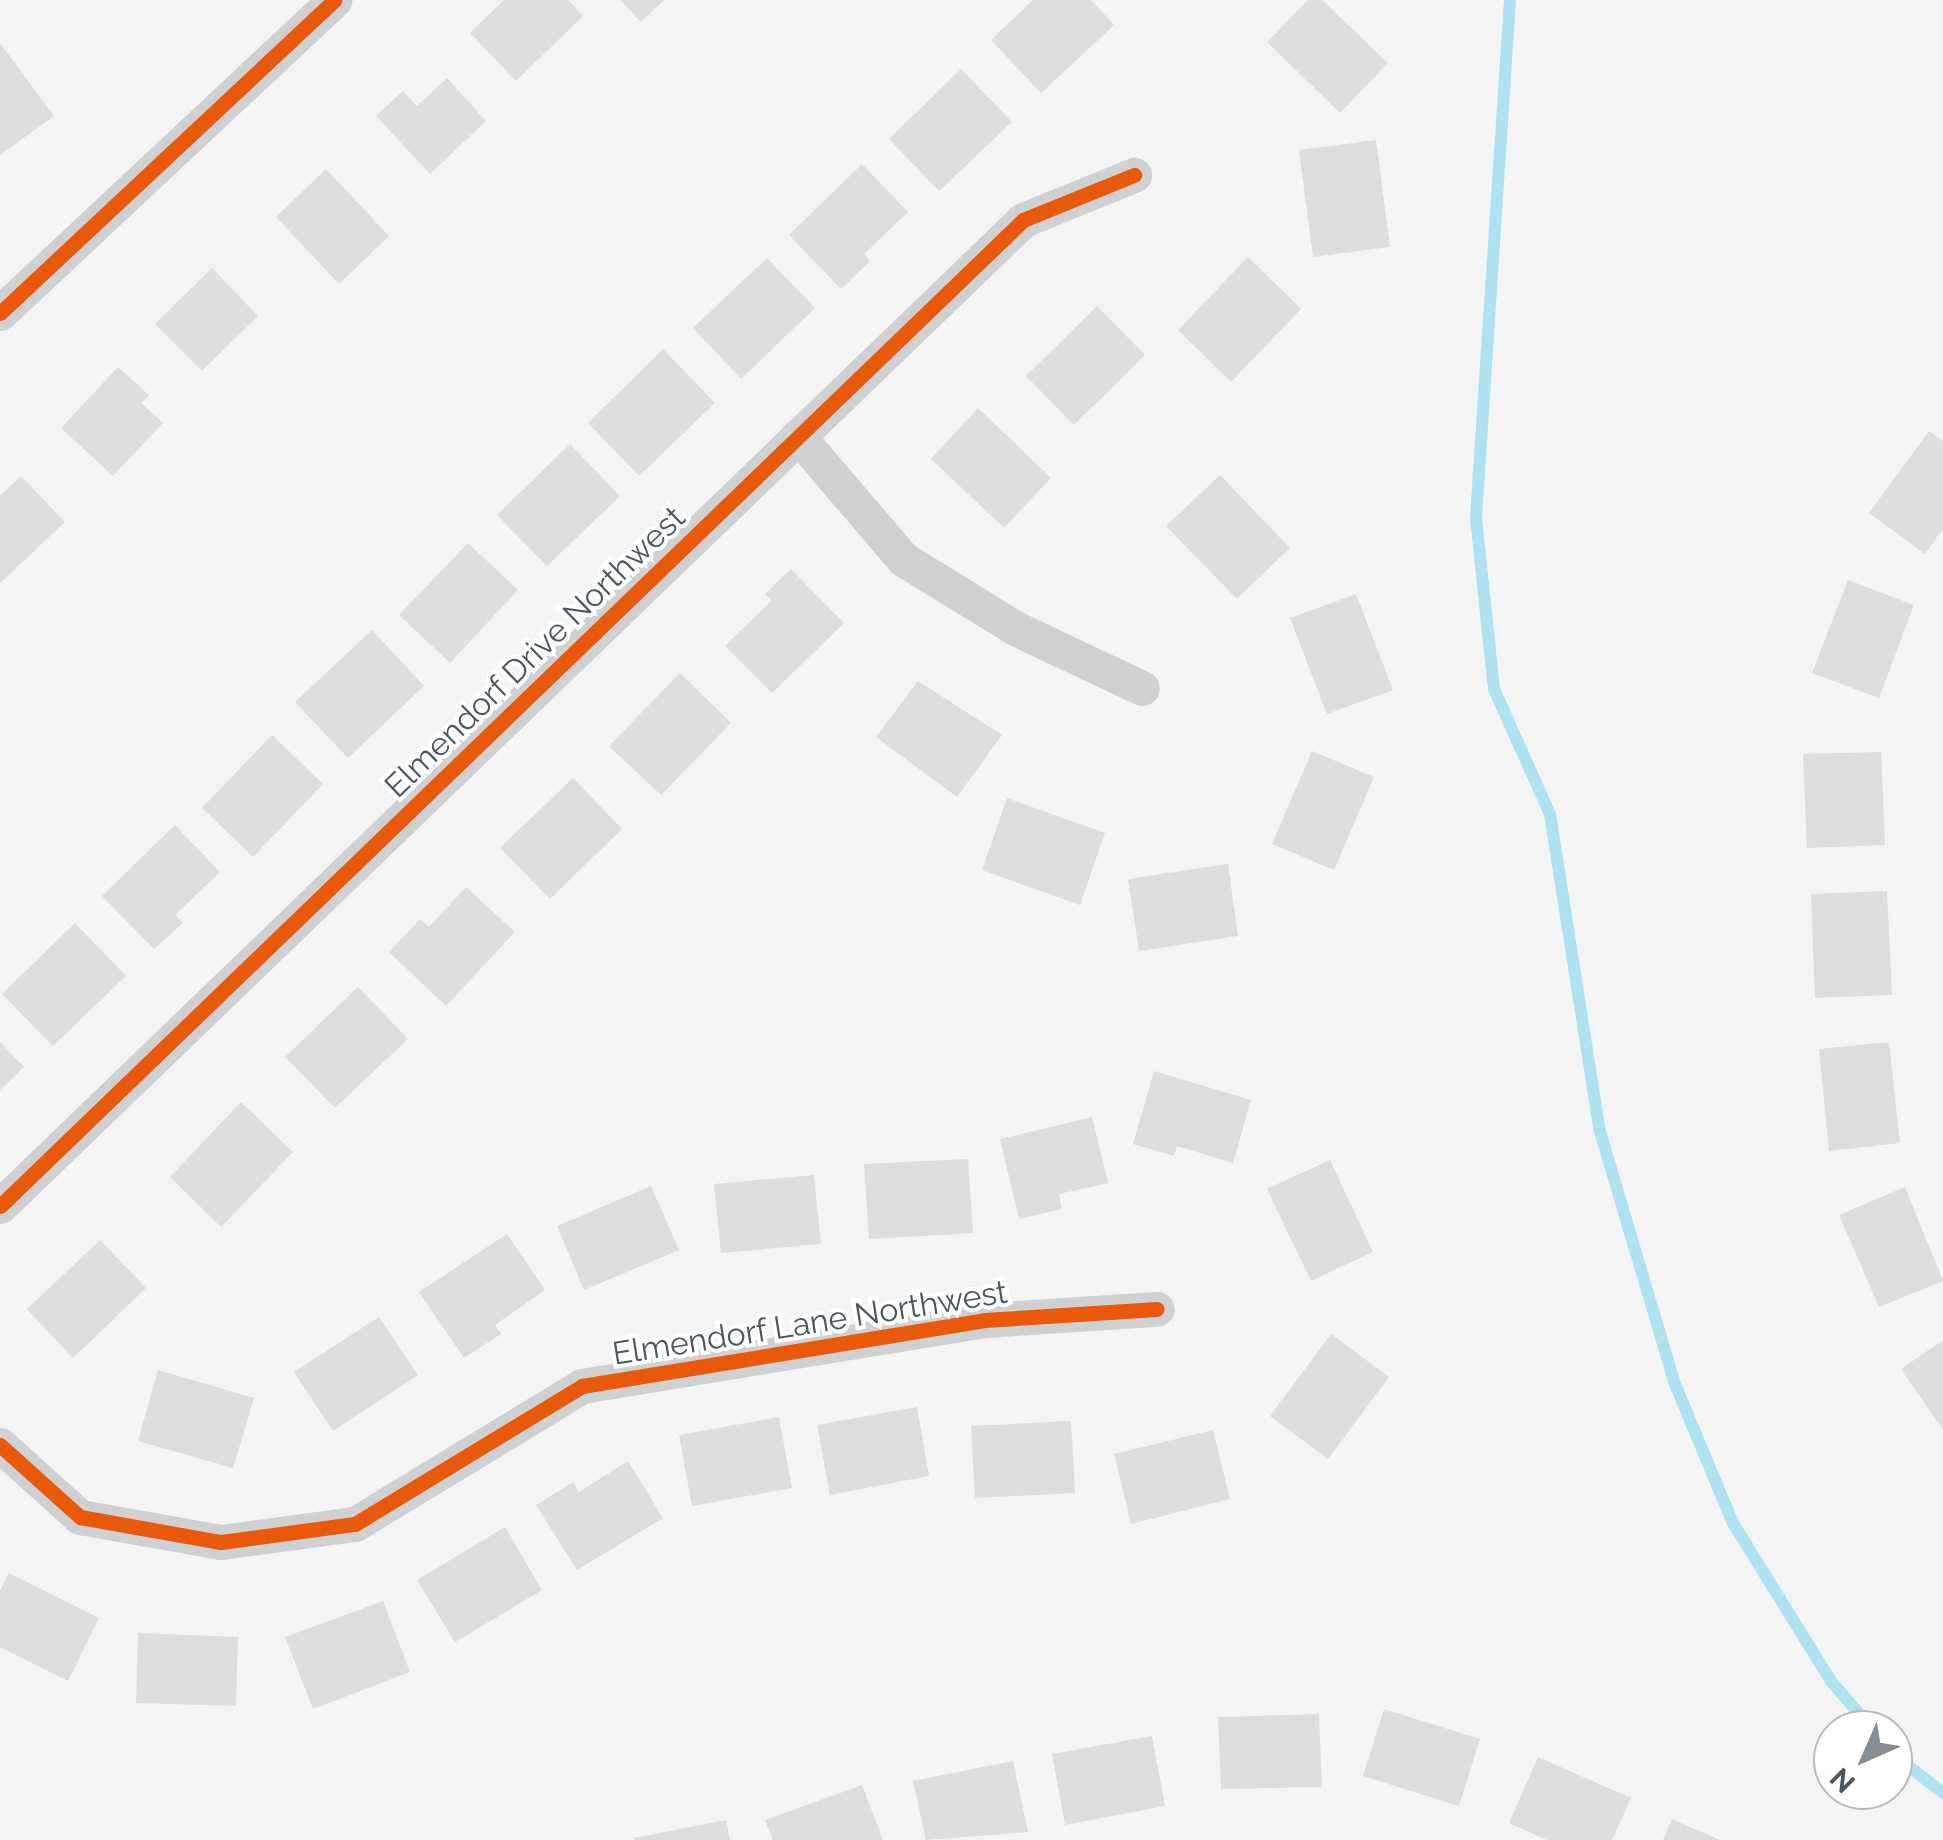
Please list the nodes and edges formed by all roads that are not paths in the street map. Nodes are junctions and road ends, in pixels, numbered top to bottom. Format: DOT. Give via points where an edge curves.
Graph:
graph roads {
  1 [pos="335,0"];
  2 [pos="1134,175"];
  3 [pos="0,313"];
  4 [pos="798,436"];
  5 [pos="1142,688"];
  6 [pos="0,1206"];
  7 [pos="1157,1309"];
  8 [pos="0,1446"];
  1 -- 3 [label="street"];
  2 -- 4 [label="street, Elmendorf Drive Northwest" via="1023,220"];
  4 -- 5 [label="street" via="903,560 1017,629"];
  4 -- 6 [label="street, Elmendorf Drive Northwest"];
  7 -- 8 [label="street, Elmendorf Lane Northwest" via="985,1320 582,1386 355,1524 221,1542 80,1517"];
}
